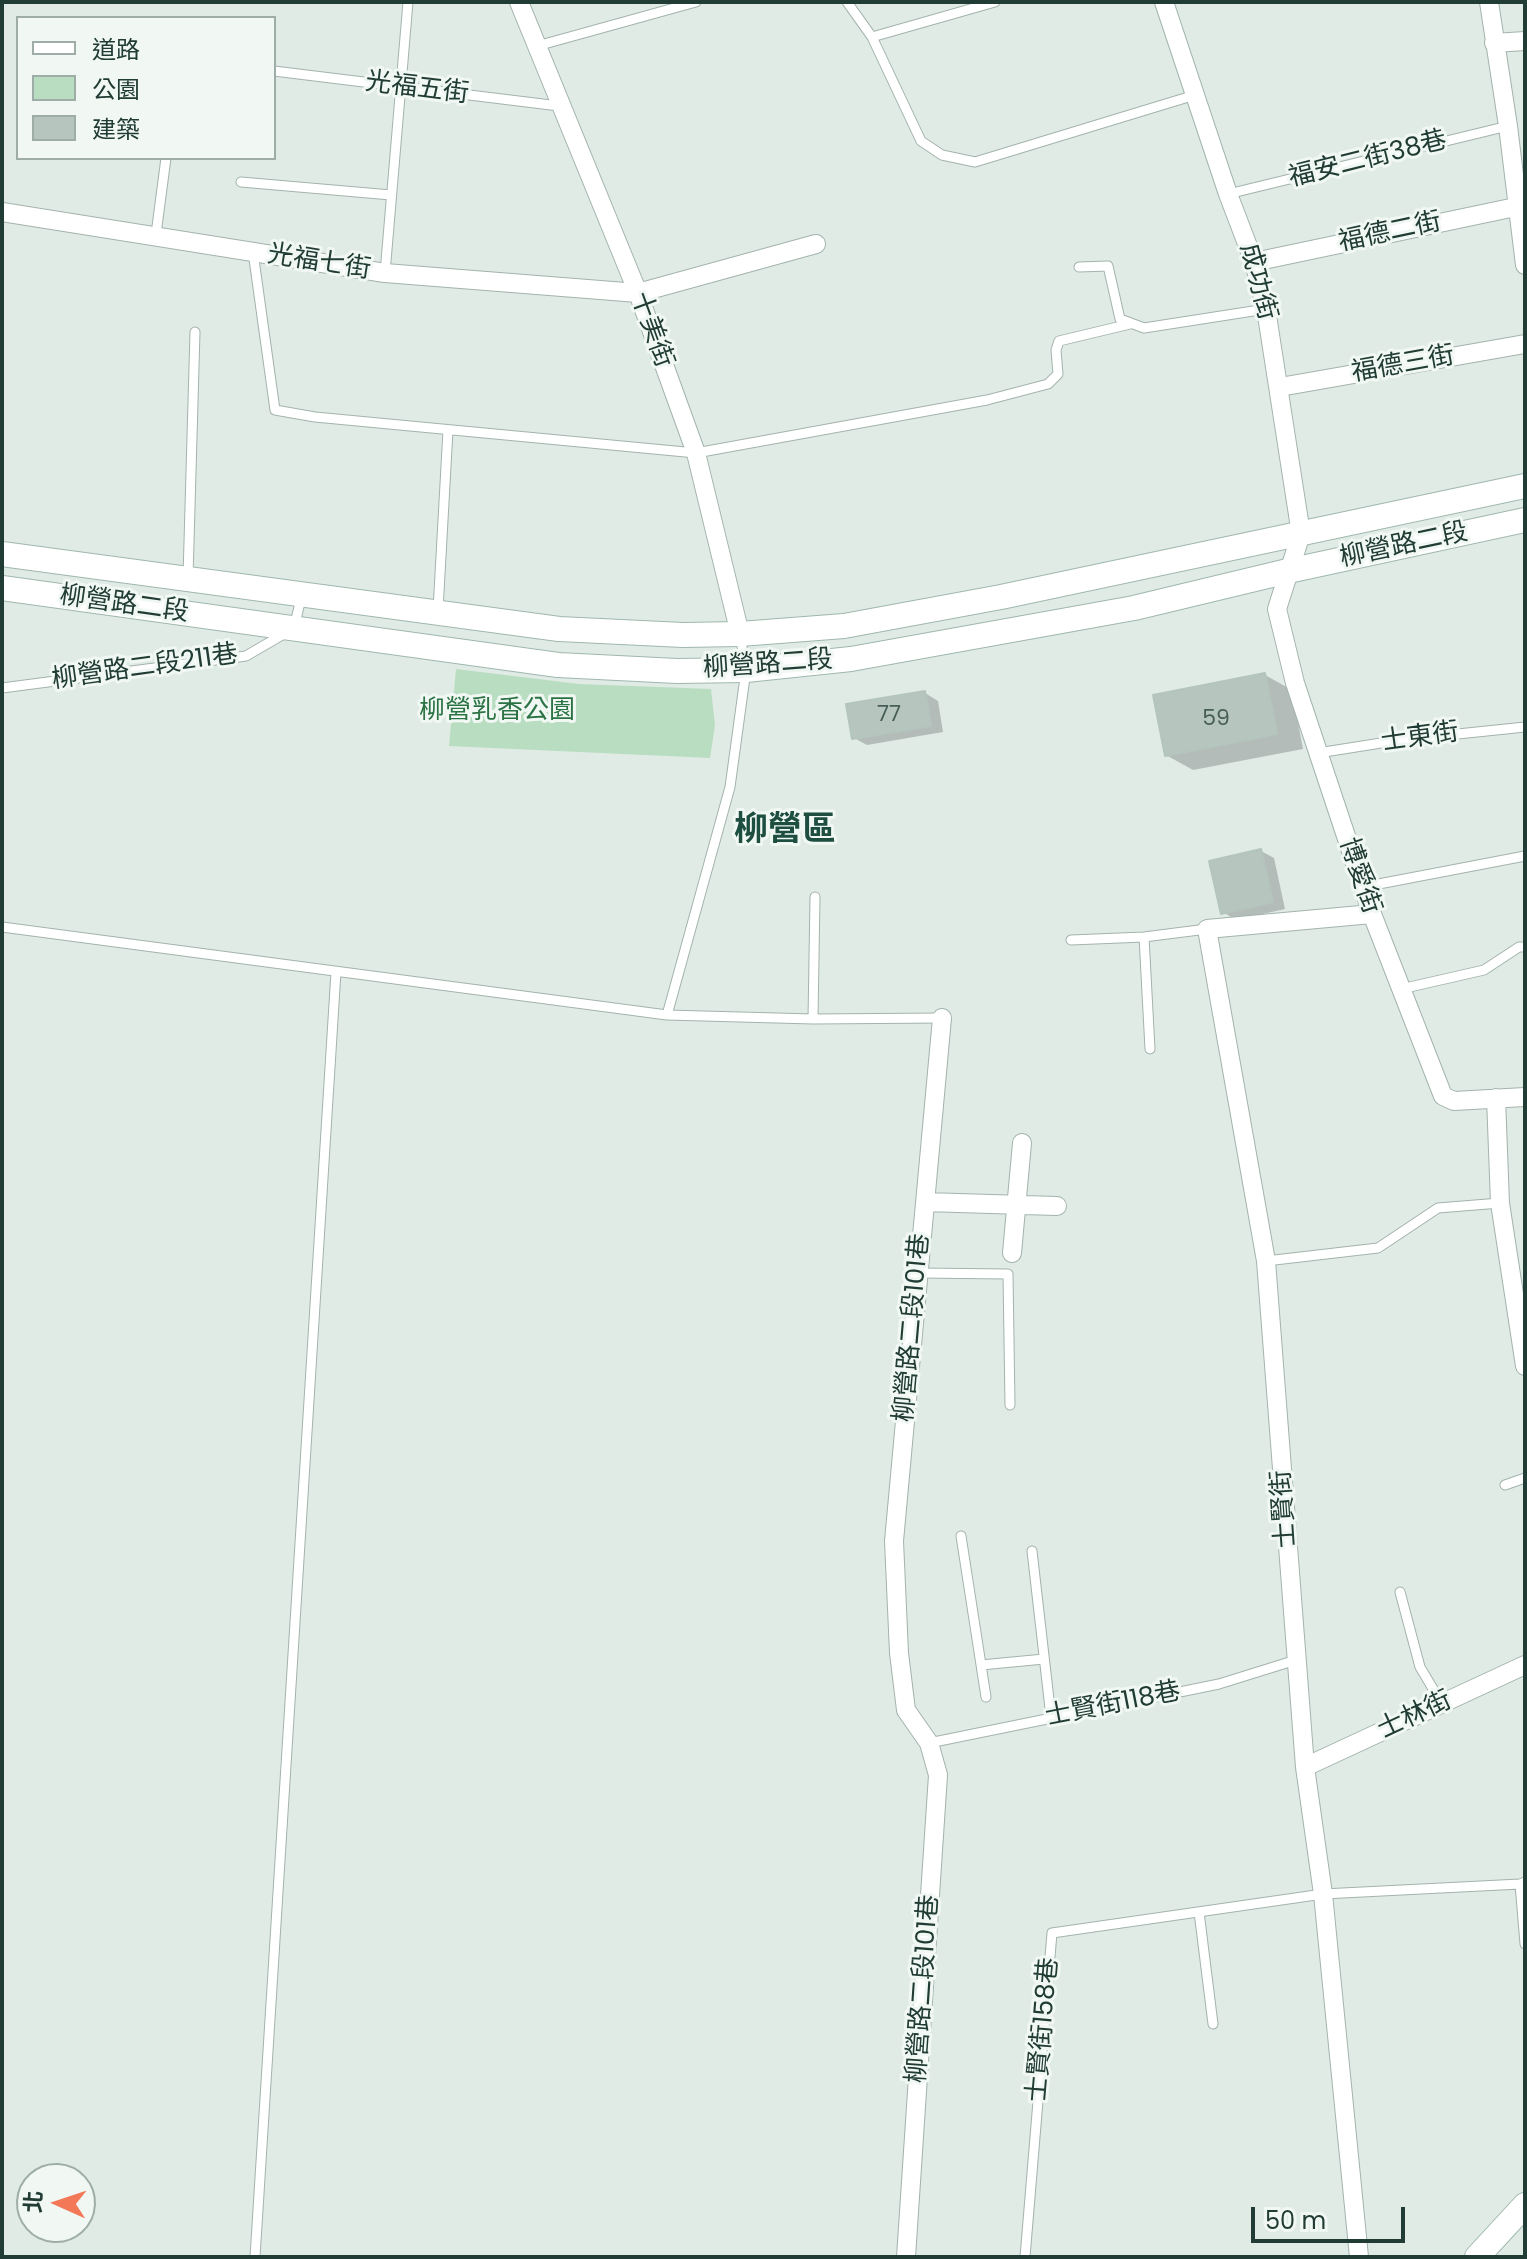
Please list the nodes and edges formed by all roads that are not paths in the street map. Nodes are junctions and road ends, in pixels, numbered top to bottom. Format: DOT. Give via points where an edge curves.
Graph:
graph roads {
  1 [pos="408,2"];
  2 [pos="519,2"];
  3 [pos="696,2"];
  4 [pos="847,2"];
  5 [pos="995,2"];
  6 [pos="1164,2"];
  7 [pos="1489,2"];
  8 [pos="872,37"];
  9 [pos="1525,41"];
  10 [pos="1494,43"];
  11 [pos="536,46"];
  12 [pos="276,71"];
  13 [pos="401,87"];
  14 [pos="1196,94"];
  15 [pos="559,106"];
  16 [pos="1508,126"];
  17 [pos="166,160"];
  18 [pos="241,182"];
  19 [pos="1228,194"];
  20 [pos="391,195"];
  21 [pos="1521,206"];
  22 [pos="2,212"];
  23 [pos="156,234"];
  24 [pos="816,244"];
  25 [pos="253,252"];
  26 [pos="1254,262"];
  27 [pos="1525,265"];
  28 [pos="1079,267"];
  29 [pos="385,273"];
  30 [pos="638,293"];
  31 [pos="1266,309"];
  32 [pos="1130,324"];
  33 [pos="195,332"];
  34 [pos="1525,344"];
  35 [pos="1280,387"];
  36 [pos="448,430"];
  37 [pos="696,453"];
  38 [pos="1525,486"];
  39 [pos="1525,520"];
  40 [pos="1301,534"];
  41 [pos="2,554"];
  42 [pos="1288,571"];
  43 [pos="188,579"];
  44 [pos="2,588"];
  45 [pos="302,594"];
  46 [pos="438,612"];
  47 [pos="294,628"];
  48 [pos="740,634"];
  49 [pos="746,670"];
  50 [pos="2,688"];
  51 [pos="1525,727"];
  52 [pos="1316,754"];
  53 [pos="1525,856"];
  54 [pos="1363,888"];
  55 [pos="815,897"];
  56 [pos="1372,914"];
  57 [pos="2,927"];
  58 [pos="1207,929"];
  59 [pos="1144,937"];
  60 [pos="1071,940"];
  61 [pos="1525,947"];
  62 [pos="336,972"];
  63 [pos="1401,989"];
  64 [pos="667,1015"];
  65 [pos="942,1018"];
  66 [pos="813,1019"];
  67 [pos="1150,1049"];
  68 [pos="1525,1097"];
  69 [pos="1496,1098"];
  70 [pos="1022,1143"];
  71 [pos="925,1202"];
  72 [pos="1500,1203"];
  73 [pos="1016,1205"];
  74 [pos="1057,1206"];
  75 [pos="1012,1253"];
  76 [pos="1266,1261"];
  77 [pos="918,1273"];
  78 [pos="1525,1366"];
  79 [pos="1010,1405"];
  80 [pos="1525,1478"];
  81 [pos="1505,1485"];
  82 [pos="961,1536"];
  83 [pos="1032,1551"];
  84 [pos="1400,1592"];
  85 [pos="1044,1659"];
  86 [pos="1296,1660"];
  87 [pos="981,1665"];
  88 [pos="1525,1665"];
  89 [pos="986,1697"];
  90 [pos="1442,1704"];
  91 [pos="1051,1717"];
  92 [pos="929,1743"];
  93 [pos="1305,1767"];
  94 [pos="1523,1883"];
  95 [pos="1323,1894"];
  96 [pos="1199,1912"];
  97 [pos="1525,1944"];
  98 [pos="1213,2024"];
  99 [pos="1525,2205"];
  100 [pos="255,2257"];
  101 [pos="906,2257"];
  102 [pos="1025,2257"];
  103 [pos="1359,2257"];
  104 [pos="1477,2257"];
  1 -- 13 [label="lane"];
  2 -- 11 [label="street, 十美街"];
  3 -- 11 [label="lane"];
  4 -- 8 [label="lane"];
  5 -- 8 [label="lane"];
  6 -- 14 [label="street, 成功街"];
  7 -- 10 [label="street"];
  8 -- 14 [label="lane" via="921,141 942,155 975,162"];
  9 -- 10 [label="street"];
  10 -- 16 [label="street"];
  11 -- 15 [label="street, 十美街"];
  12 -- 13 [label="lane, 光福五街"];
  13 -- 15 [label="lane, 光福五街"];
  13 -- 20 [label="lane"];
  14 -- 19 [label="street, 成功街"];
  15 -- 30 [label="street, 十美街"];
  16 -- 19 [label="lane, 福安二街38巷"];
  16 -- 21 [label="street"];
  17 -- 23 [label="lane"];
  18 -- 20 [label="lane"];
  19 -- 26 [label="street, 成功街"];
  20 -- 29 [label="lane"];
  21 -- 26 [label="street, 福德二街"];
  21 -- 27 [label="street"];
  22 -- 23 [label="street, 光福七街"];
  23 -- 25 [label="street, 光福七街"];
  24 -- 30 [label="street, 光福七街"];
  25 -- 29 [label="street, 光福七街"];
  25 -- 36 [label="lane" via="275,410"];
  26 -- 31 [label="street, 成功街"];
  28 -- 32 [label="lane" via="1108,266 1120,319"];
  29 -- 30 [label="street, 光福七街"];
  30 -- 37 [label="street, 十美街"];
  31 -- 32 [label="lane" via="1144,328"];
  31 -- 35 [label="street, 成功街"];
  32 -- 37 [label="lane" via="1059,341 1058,374 1048,384"];
  33 -- 43 [label="lane"];
  34 -- 35 [label="street, 福德三街"];
  35 -- 40 [label="street, 成功街"];
  36 -- 37 [label="lane"];
  36 -- 46 [label="lane"];
  37 -- 48 [label="street, 十美街"];
  38 -- 40 [label="street, 柳營路二段"];
  39 -- 42 [label="street, 柳營路二段"];
  40 -- 42 [label="street, 成功街"];
  40 -- 48 [label="street, 柳營路二段" via="844,626"];
  41 -- 43 [label="street, 柳營路二段"];
  42 -- 49 [label="street, 柳營路二段" via="1120,611 851,659"];
  42 -- 52 [label="street, 博愛街" via="1277,609"];
  43 -- 45 [label="street, 柳營路二段"];
  44 -- 47 [label="street, 柳營路二段"];
  45 -- 46 [label="street, 柳營路二段"];
  45 -- 47 [label="lane"];
  46 -- 48 [label="street, 柳營路二段" via="559,629"];
  47 -- 49 [label="street, 柳營路二段" via="558,665"];
  47 -- 50 [label="lane, 柳營路二段211巷" via="246,656"];
  48 -- 49 [label="lane, 十美街"];
  49 -- 64 [label="lane" via="730,787"];
  51 -- 52 [label="lane, 士東街"];
  52 -- 54 [label="street, 博愛街"];
  53 -- 54 [label="lane"];
  54 -- 56 [label="street, 博愛街"];
  55 -- 66 [label="lane"];
  56 -- 58 [label="street"];
  56 -- 63 [label="street, 博愛街"];
  57 -- 62 [label="lane, 柳營路二段101巷"];
  58 -- 59 [label="lane"];
  58 -- 76 [label="street, 士賢街"];
  59 -- 60 [label="lane"];
  59 -- 67 [label="lane"];
  61 -- 63 [label="lane" via="1484,970"];
  62 -- 64 [label="lane, 柳營路二段101巷"];
  62 -- 100 [label="lane"];
  63 -- 69 [label="street, 博愛街" via="1443,1096 1454,1101"];
  64 -- 66 [label="lane, 柳營路二段101巷"];
  65 -- 66 [label="lane, 柳營路二段101巷"];
  65 -- 71 [label="street, 柳營路二段101巷"];
  68 -- 69 [label="street, 博愛街"];
  69 -- 72 [label="street"];
  70 -- 73 [label="street"];
  71 -- 73 [label="street"];
  71 -- 77 [label="street, 柳營路二段101巷"];
  72 -- 76 [label="lane" via="1438,1208 1378,1248"];
  72 -- 78 [label="street"];
  73 -- 74 [label="street"];
  73 -- 75 [label="street"];
  76 -- 86 [label="street, 士賢街"];
  77 -- 79 [label="lane" via="1008,1274"];
  77 -- 92 [label="street, 柳營路二段101巷" via="894,1541 906,1710"];
  80 -- 81 [label="lane"];
  82 -- 87 [label="lane"];
  83 -- 85 [label="lane"];
  84 -- 90 [label="lane" via="1420,1667"];
  85 -- 87 [label="lane"];
  85 -- 91 [label="lane"];
  86 -- 91 [label="lane, 士賢街118巷" via="1219,1684"];
  86 -- 93 [label="street, 士賢街"];
  87 -- 89 [label="lane"];
  88 -- 90 [label="street, 士林街"];
  90 -- 93 [label="street, 士林街"];
  91 -- 92 [label="lane, 士賢街118巷"];
  92 -- 101 [label="street, 柳營路二段101巷" via="938,1775"];
  93 -- 95 [label="street, 士賢街"];
  94 -- 95 [label="lane, 士賢街158巷"];
  94 -- 97 [label="lane"];
  95 -- 96 [label="lane, 士賢街158巷"];
  95 -- 103 [label="street, 士賢街"];
  96 -- 98 [label="lane"];
  96 -- 102 [label="lane, 士賢街158巷" via="1052,1933"];
  99 -- 104 [label="street"];
}
